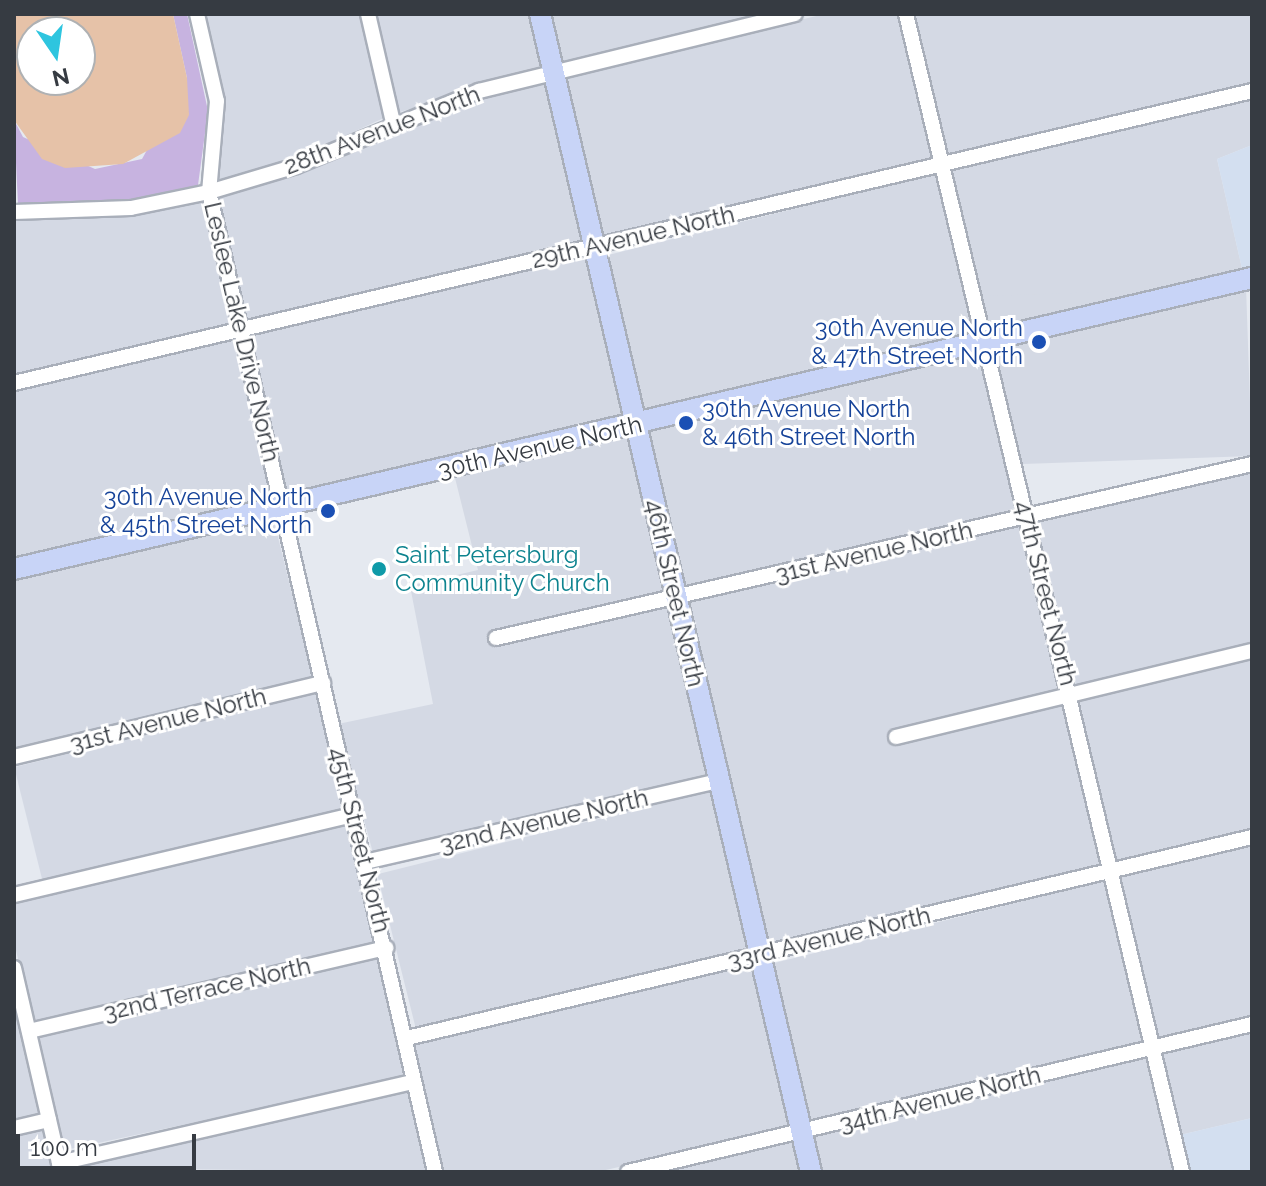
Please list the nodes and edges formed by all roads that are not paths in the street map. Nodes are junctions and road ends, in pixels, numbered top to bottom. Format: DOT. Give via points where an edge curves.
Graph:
graph roads {
  1 [pos="197,14"];
  2 [pos="368,14"];
  3 [pos="540,14"];
  4 [pos="795,14"];
  5 [pos="906,14"];
  6 [pos="554,71"];
  7 [pos="1252,91"];
  8 [pos="393,122"];
  9 [pos="941,165"];
  10 [pos="209,192"];
  11 [pos="14,212"];
  12 [pos="595,247"];
  13 [pos="1252,278"];
  14 [pos="241,330"];
  15 [pos="985,342"];
  16 [pos="14,383"];
  17 [pos="636,424"];
  18 [pos="1252,464"];
  19 [pos="283,508"];
  20 [pos="1026,517"];
  21 [pos="14,569"];
  22 [pos="676,598"];
  23 [pos="496,638"];
  24 [pos="1252,651"];
  25 [pos="323,683"];
  26 [pos="1072,694"];
  27 [pos="896,737"];
  28 [pos="14,757"];
  29 [pos="719,781"];
  30 [pos="353,815"];
  31 [pos="1252,837"];
  32 [pos="369,861"];
  33 [pos="1112,872"];
  34 [pos="14,895"];
  35 [pos="386,948"];
  36 [pos="762,954"];
  37 [pos="14,968"];
  38 [pos="1252,1024"];
  39 [pos="29,1031"];
  40 [pos="407,1038"];
  41 [pos="1153,1047"];
  42 [pos="414,1082"];
  43 [pos="49,1120"];
  44 [pos="14,1128"];
  45 [pos="802,1132"];
  46 [pos="61,1167"];
  47 [pos="435,1172"];
  48 [pos="628,1172"];
  49 [pos="811,1172"];
  50 [pos="1182,1172"];
  1 -- 10 [label="street, Leslee Lake Drive North" via="217,101"];
  2 -- 8 [label="street"];
  3 -- 6 [label="street, 46th Street North"];
  4 -- 6 [label="street, 28th Avenue North"];
  5 -- 9 [label="street, 47th Street North"];
  6 -- 8 [label="street, 28th Avenue North"];
  6 -- 12 [label="street, 46th Street North"];
  7 -- 9 [label="street, 29th Avenue North"];
  8 -- 10 [label="street, 28th Avenue North" via="296,166"];
  9 -- 12 [label="street, 29th Avenue North"];
  9 -- 15 [label="street, 47th Street North"];
  10 -- 11 [label="street, 28th Avenue North" via="131,208"];
  10 -- 14 [label="street, Leslee Lake Drive North"];
  12 -- 14 [label="street, 29th Avenue North"];
  12 -- 17 [label="street, 46th Street North"];
  13 -- 15 [label="street, 30th Avenue North"];
  14 -- 16 [label="street, 29th Avenue North"];
  14 -- 19 [label="street, Leslee Lake Drive North"];
  15 -- 17 [label="street, 30th Avenue North"];
  15 -- 20 [label="street, 47th Street North"];
  17 -- 19 [label="street, 30th Avenue North"];
  17 -- 22 [label="street, 46th Street North"];
  18 -- 20 [label="street, 31st Avenue North"];
  19 -- 21 [label="street, 30th Avenue North"];
  19 -- 25 [label="street, 45th Street North"];
  20 -- 22 [label="street, 31st Avenue North"];
  20 -- 26 [label="street, 47th Street North"];
  22 -- 23 [label="street, 31st Avenue North"];
  22 -- 29 [label="street, 46th Street North"];
  24 -- 26 [label="street"];
  25 -- 28 [label="street, 31st Avenue North"];
  25 -- 30 [label="street, 45th Street North"];
  26 -- 27 [label="street"];
  26 -- 33 [label="street, 47th Street North"];
  29 -- 32 [label="street, 32nd Avenue North"];
  29 -- 36 [label="street, 46th Street North"];
  30 -- 32 [label="street, 45th Street North"];
  30 -- 34 [label="street"];
  31 -- 33 [label="street, 33rd Avenue North"];
  32 -- 35 [label="street, 45th Street North"];
  33 -- 36 [label="street, 33rd Avenue North"];
  33 -- 41 [label="street, 47th Street North"];
  35 -- 39 [label="street, 32nd Terrace North"];
  35 -- 40 [label="street, 45th Street North"];
  36 -- 40 [label="street, 33rd Avenue North"];
  36 -- 45 [label="street, 46th Street North"];
  37 -- 39 [label="street"];
  38 -- 41 [label="street, 34th Avenue North"];
  39 -- 43 [label="street"];
  40 -- 42 [label="street, 45th Street North"];
  41 -- 45 [label="street, 34th Avenue North"];
  41 -- 50 [label="street, 47th Street North"];
  42 -- 46 [label="street"];
  42 -- 47 [label="street, 45th Street North"];
  43 -- 44 [label="street"];
  43 -- 46 [label="street"];
  45 -- 48 [label="street, 34th Avenue North"];
  45 -- 49 [label="street, 46th Street North"];
}
